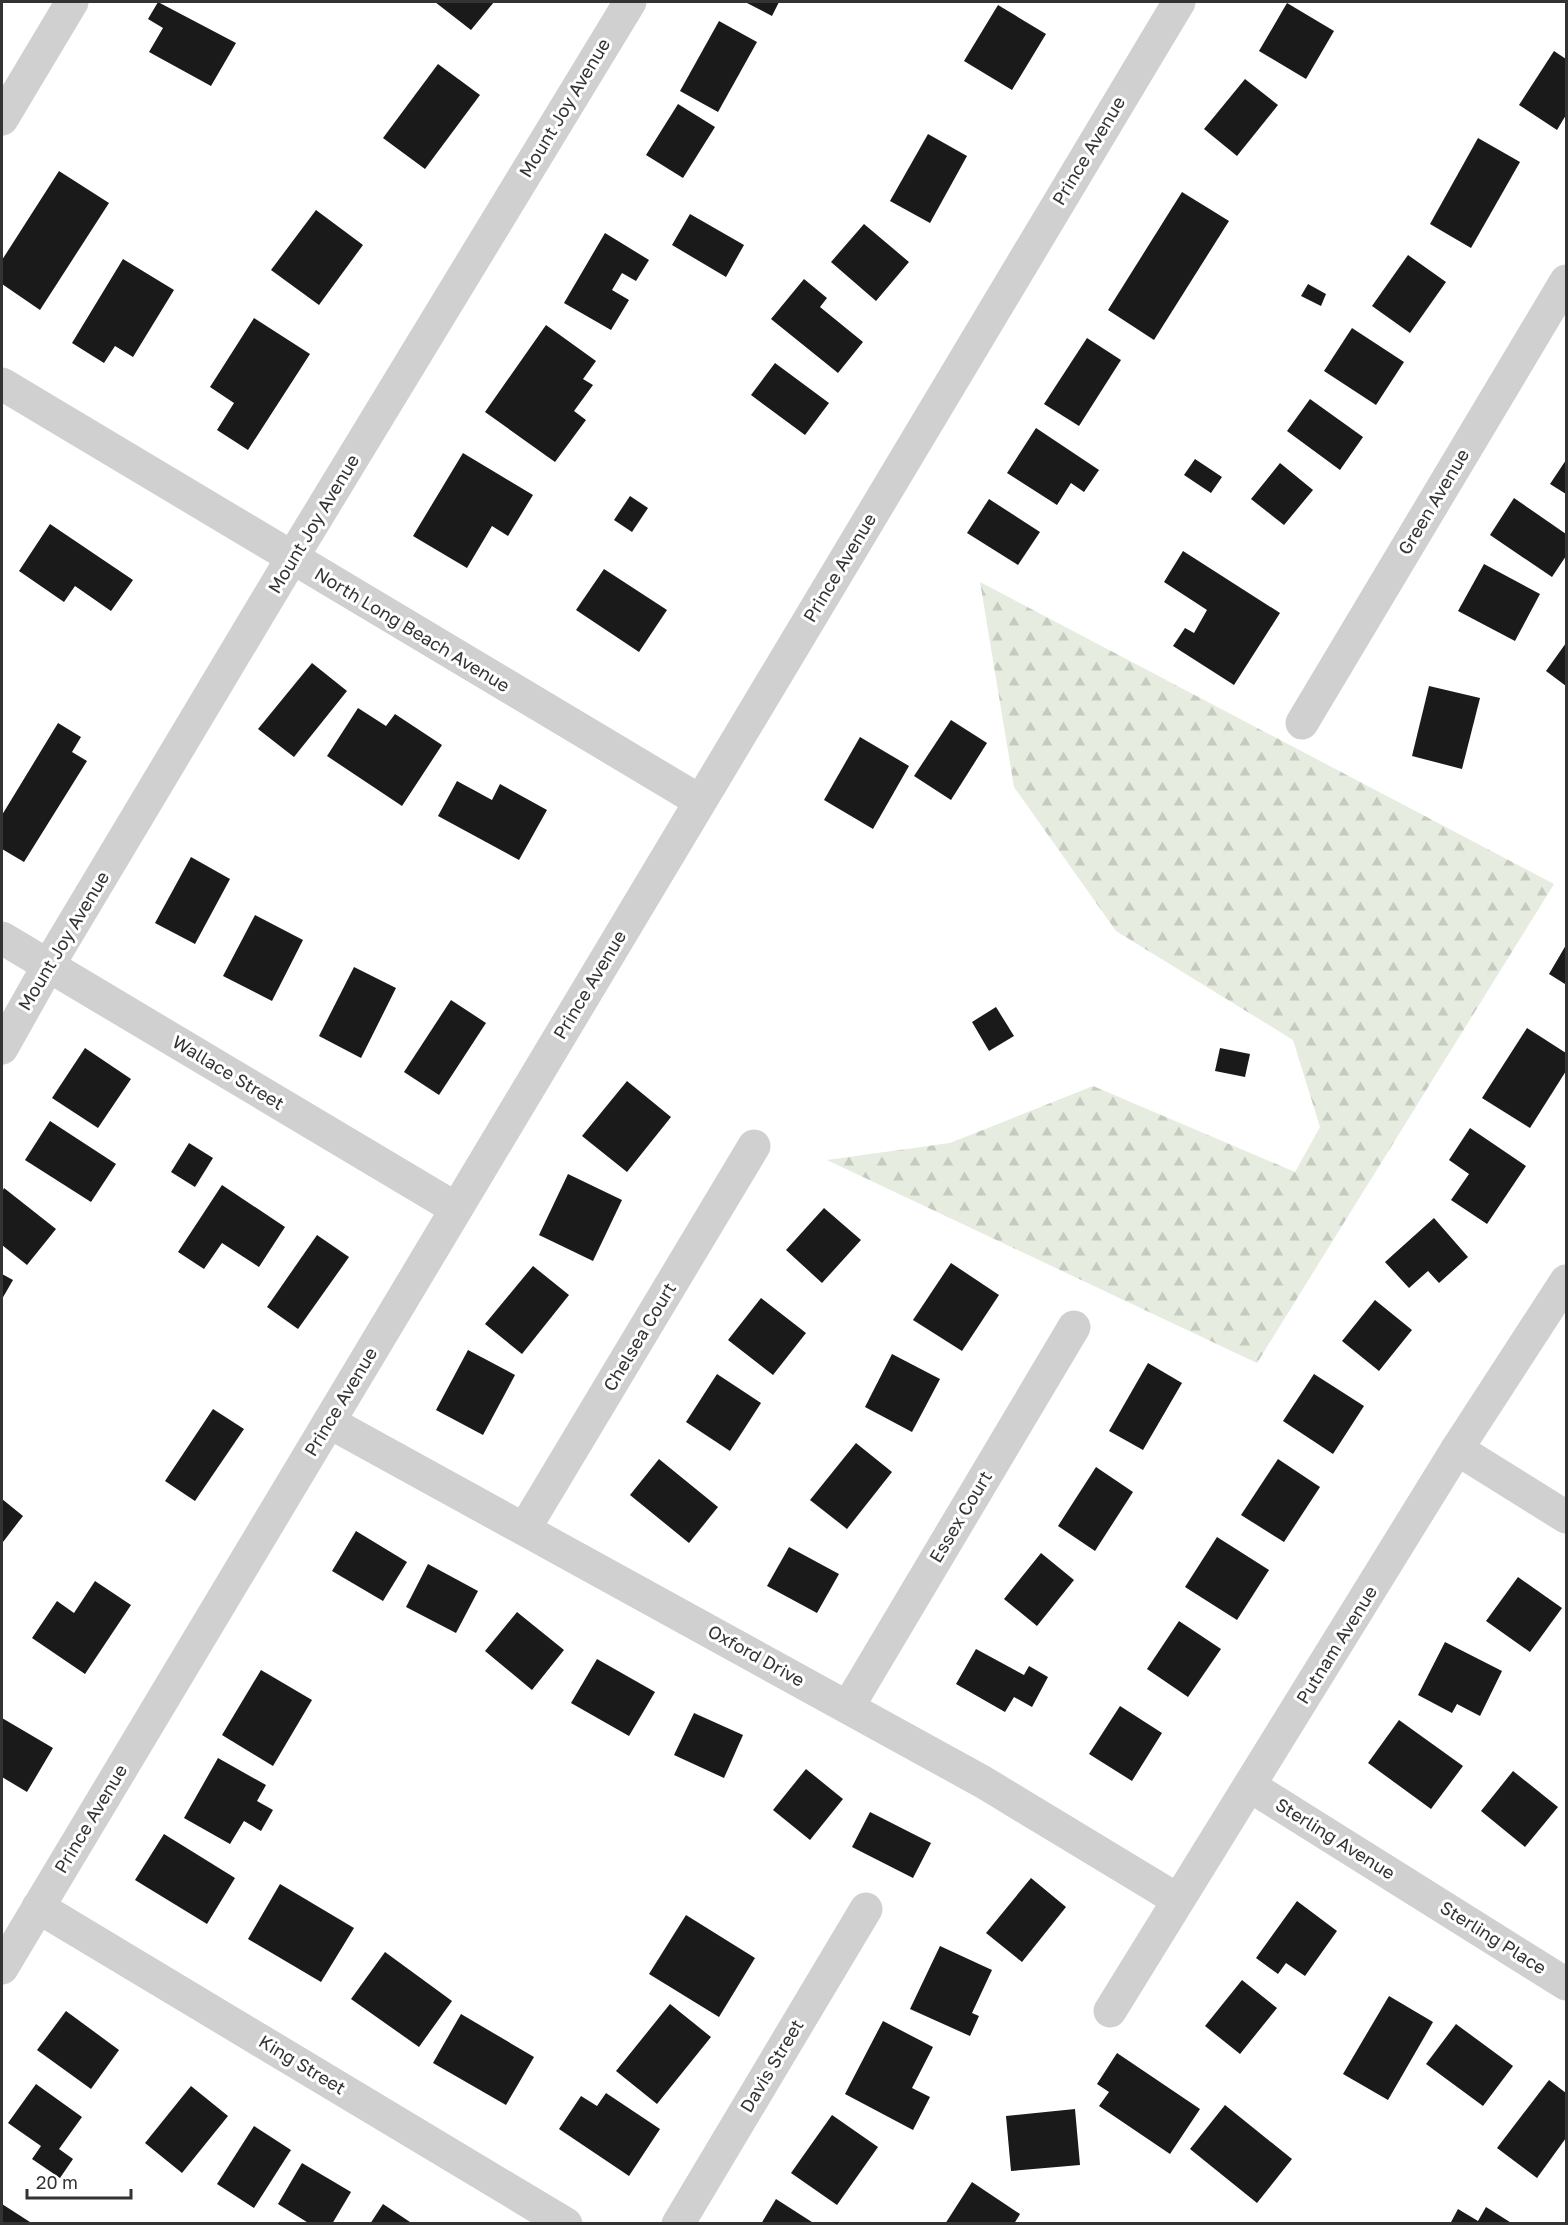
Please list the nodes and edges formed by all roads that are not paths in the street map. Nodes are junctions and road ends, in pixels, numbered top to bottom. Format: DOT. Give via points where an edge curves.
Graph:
graph roads {
  1 [pos="72,2"];
  2 [pos="630,2"];
  3 [pos="1179,2"];
  4 [pos="2,119"];
  5 [pos="1566,280"];
  6 [pos="2,384"];
  7 [pos="292,558"];
  8 [pos="1302,723"];
  9 [pos="700,801"];
  10 [pos="2,938"];
  11 [pos="48,966"];
  12 [pos="2,1048"];
  13 [pos="754,1146"];
  14 [pos="455,1208"];
  15 [pos="1566,1281"];
  16 [pos="1074,1327"];
  17 [pos="329,1422"];
  18 [pos="1457,1449"];
  19 [pos="1566,1517"];
  20 [pos="525,1528"];
  21 [pos="848,1707"];
  22 [pos="1250,1786"];
  23 [pos="1419,1892"];
  24 [pos="1178,1900"];
  25 [pos="38,1907"];
  26 [pos="866,1909"];
  27 [pos="2,1968"];
  28 [pos="1566,1984"];
  29 [pos="1110,2010"];
  30 [pos="566,2223"];
  31 [pos="678,2223"];
  1 -- 4 [label="street"];
  2 -- 7 [label="street, Mount Joy Avenue"];
  3 -- 9 [label="street, Prince Avenue"];
  5 -- 8 [label="street, Green Avenue"];
  6 -- 7 [label="street, North Long Beach Avenue"];
  7 -- 9 [label="street, North Long Beach Avenue"];
  7 -- 11 [label="street, Mount Joy Avenue"];
  9 -- 14 [label="street, Prince Avenue"];
  10 -- 11 [label="street, Wallace Street"];
  11 -- 12 [label="street, Mount Joy Avenue"];
  11 -- 14 [label="street, Wallace Street"];
  13 -- 20 [label="street, Chelsea Court"];
  14 -- 17 [label="street, Prince Avenue"];
  15 -- 18 [label="street, Putnam Avenue"];
  16 -- 21 [label="street, Essex Court"];
  17 -- 20 [label="street, Oxford Drive"];
  17 -- 25 [label="street, Prince Avenue"];
  18 -- 19 [label="street"];
  18 -- 22 [label="street, Putnam Avenue"];
  20 -- 21 [label="street, Oxford Drive"];
  21 -- 24 [label="street, Oxford Drive" via="983,1782"];
  22 -- 23 [label="street, Sterling Avenue"];
  22 -- 24 [label="street, Putnam Avenue"];
  23 -- 28 [label="street, Sterling Place"];
  24 -- 29 [label="street, Putnam Avenue"];
  25 -- 27 [label="street, Prince Avenue"];
  25 -- 30 [label="street, King Street"];
  26 -- 31 [label="street, Davis Street"];
}
